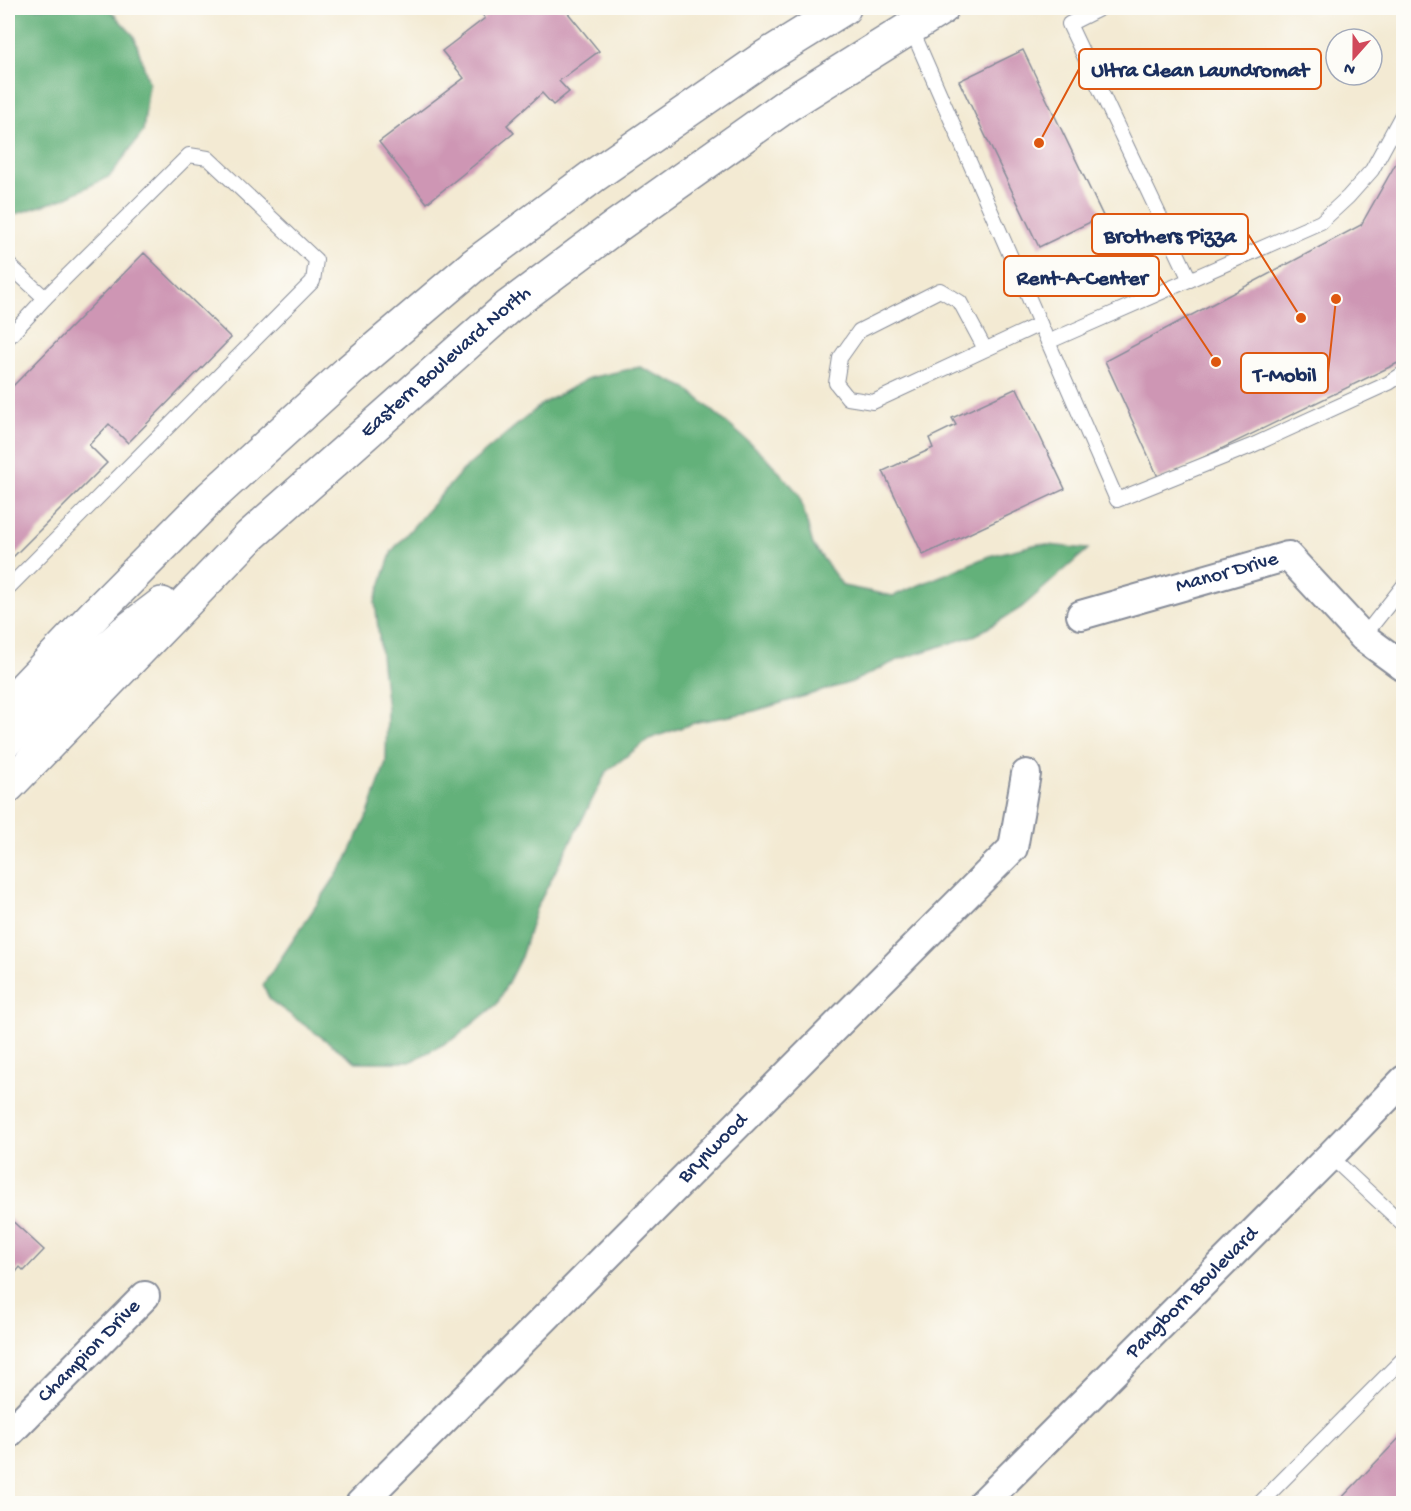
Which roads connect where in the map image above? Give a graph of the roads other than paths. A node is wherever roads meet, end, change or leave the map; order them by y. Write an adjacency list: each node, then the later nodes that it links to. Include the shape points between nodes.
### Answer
1 (844, 8): 20 (main road, via 611,163 474,265 348,372 210,498)
2 (942, 8): 4 (main road, Eastern Boulevard North)
3 (1101, 8): 7 (lane, via 1069,24)
4 (904, 17): 9 (lane); 14 (main road, Eastern Boulevard North, via 508,307)
5 (1404, 111): 7 (lane, via 1372,170 1321,222)
6 (8, 264): 8 (lane)
7 (1190, 280): 11 (lane)
8 (45, 298): 10 (lane); 16 (lane, via 189,155 208,158 316,261 313,281)
9 (1040, 324): 11 (lane); 12 (lane)
10 (8, 338)
11 (1048, 342): 13 (lane, via 1117,500 1251,447)
12 (985, 350): 12 (lane, via 873,402 848,398 836,383 840,357 859,331 940,290 960,302)
13 (1404, 373)
14 (250, 536): 21 (main road, via 125,633); 23 (main road, Eastern Boulevard North)
15 (1404, 585): 18 (lane)
16 (8, 588)
17 (1081, 615): 18 (street, Manor Drive, via 1288,556)
18 (1363, 637): 19 (street, Manor Drive)
19 (1404, 667)
20 (8, 705)
21 (8, 739)
22 (1026, 774): 30 (street, Brynwood, via 1013,848)
23 (8, 786)
24 (1404, 1080): 25 (street, Pangborn Boulevard)
25 (1330, 1156): 26 (lane); 31 (street, Pangborn Boulevard)
26 (1404, 1226)
27 (145, 1296): 29 (street, Champion Drive)
28 (1404, 1358): 32 (lane)
29 (8, 1434)
30 (360, 1503)
31 (982, 1503)
32 (1259, 1503)

